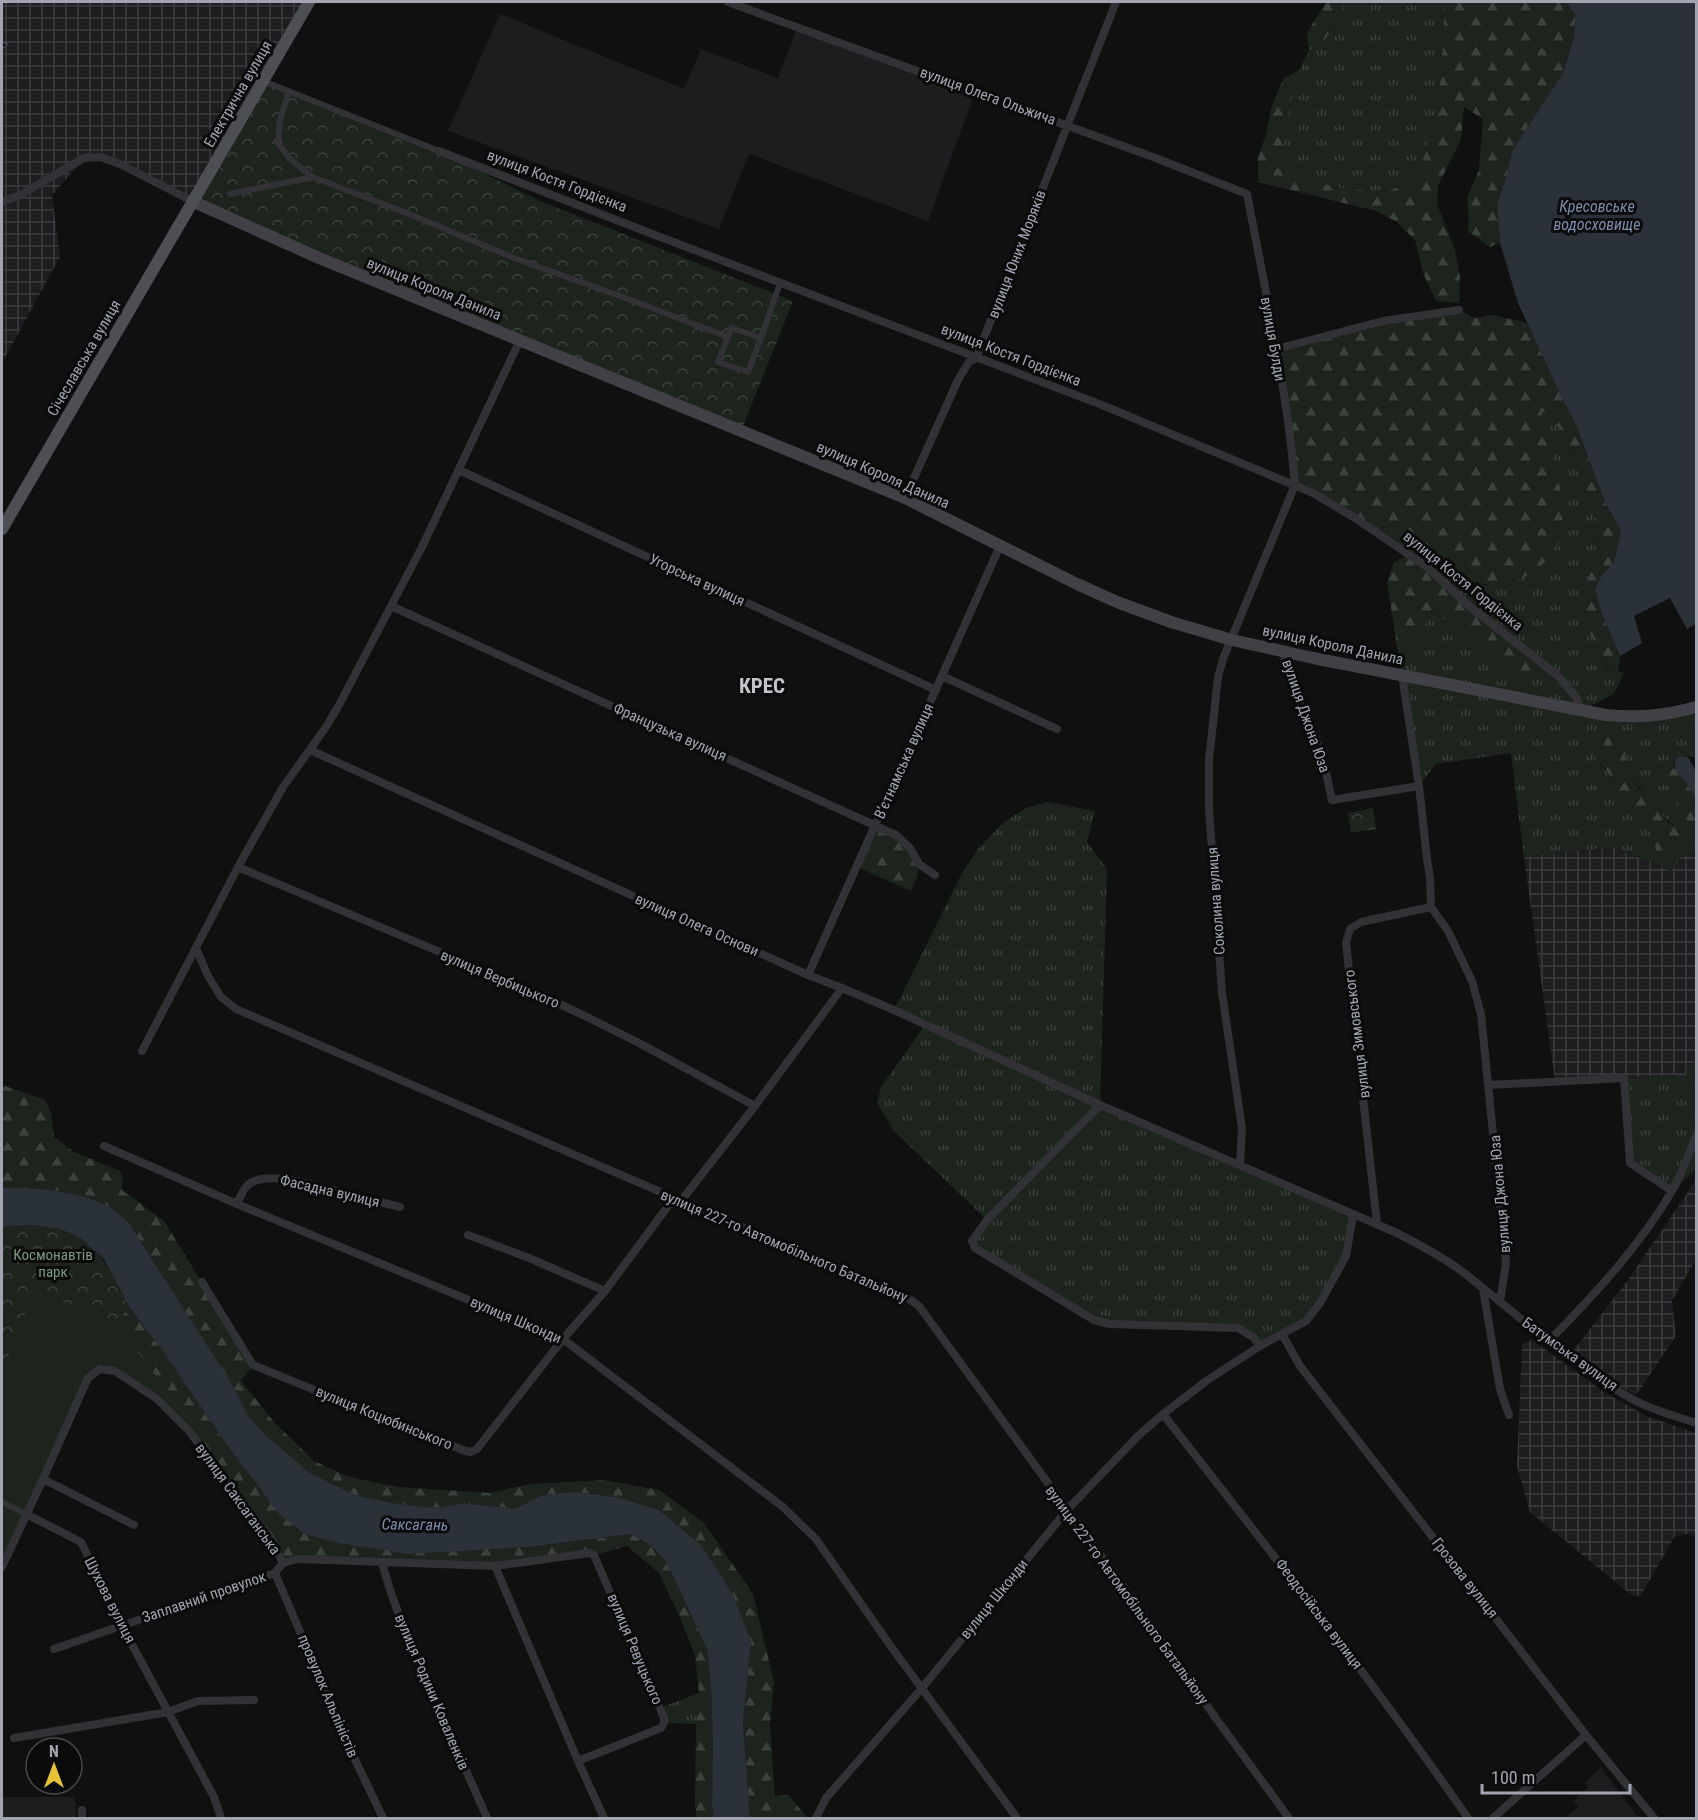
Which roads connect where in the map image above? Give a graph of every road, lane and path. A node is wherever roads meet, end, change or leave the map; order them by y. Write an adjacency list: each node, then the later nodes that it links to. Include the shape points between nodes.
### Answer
1 (309, 2): 4 (main road, Електрична вулиця)
2 (728, 2): 6 (street, вулиця Олега Ольжича)
3 (1116, 2): 6 (street, вулиця Юних Моряків)
4 (263, 81): 5 (street, вулиця Костя Гордієнка); 11 (main road, Електрична вулиця)
5 (289, 91): 7 (street, вулиця Костя Гордієнка); 8 (street, via 278,143)
6 (1067, 125): 10 (street, вулиця Олега Ольжича); 19 (street, вулиця Юних Моряків)
7 (439, 151): 13 (street, вулиця Костя Гордієнка)
8 (312, 177): 9 (street); 15 (street, via 514,258)
9 (230, 194)
10 (1247, 194): 18 (street, вулиця Булди)
11 (192, 201): 12 (street, via 122,165 95,157 84,158); 17 (main road, вулиця Короля Данила); 23 (main road, Січеславська вулиця)
12 (2, 202)
13 (780, 283): 16 (street); 19 (street, вулиця Костя Гордієнка)
14 (1459, 310): 18 (street, via 1383,321)
15 (728, 337): 16 (street, via 731,328); 16 (street, via 718,362 748,372)
16 (761, 338)
17 (520, 340): 20 (street); 22 (main road, вулиця Короля Данила)
18 (1276, 349): 21 (street, вулиця Булди)
19 (976, 358): 21 (street, вулиця Костя Гордієнка); 22 (street, вулиця Юних Моряків, via 958,380)
20 (459, 470): 25 (street); 30 (street, Угорська вулиця)
21 (1295, 485): 26 (street, Соколина вулиця); 32 (street, вулиця Костя Гордієнка, via 1356,518 1411,555 1557,675 1576,697)
22 (905, 498): 24 (main road, вулиця Короля Данила)
23 (2, 529)
24 (1000, 546): 26 (main road, вулиця Короля Данила, via 1117,602); 29 (street, Вʼєтнамська вулиця)
25 (392, 606): 34 (street, via 331,720); 36 (street, Французька вулиця)
26 (1232, 639): 27 (main road, вулиця Короля Данила); 49 (street, Соколина вулиця, via 1218,677 1209,799 1222,993 1242,1128)
27 (1283, 651): 28 (main road, вулиця Короля Данила); 35 (street, вулиця Джона Юза, via 1292,685 1316,738 1332,800)
28 (1402, 675): 32 (main road, вулиця Короля Данила); 35 (street)
29 (942, 676): 30 (street, Вʼєтнамська вулиця); 33 (street)
30 (936, 690): 36 (street, Вʼєтнамська вулиця)
31 (1696, 707): 32 (main road, via 1652,717)
32 (1581, 710)
33 (1057, 729)
34 (310, 750): 37 (street, via 283,787); 41 (street, вулиця Олега Основи)
35 (1419, 786): 39 (street)
36 (875, 826): 38 (street, Французька вулиця, via 896,835 919,864); 41 (street, Вʼєтнамська вулиця)
37 (238, 867): 40 (street); 46 (street, вулиця Вербицького, via 516,984 639,1043)
38 (935, 875)
39 (1431, 907): 44 (street, вулиця Джона Юза, via 1448,931 1472,981 1481,1014); 55 (street, вулиця Зимовського, via 1361,922 1350,929 1346,943)
40 (196, 948): 43 (street); 51 (street, вулиця 227-го Автомобільного Батальйону, via 220,997 236,1009)
41 (808, 975): 42 (street, вулиця Олега Основи)
42 (842, 988): 45 (street, вулиця Олега Основи); 46 (street)
43 (142, 1051)
44 (1489, 1085): 50 (street, via 1624,1078 1630,1163); 60 (street, вулиця Джона Юза, via 1506,1263)
45 (1100, 1105): 49 (street, Батумська вулиця); 64 (street, via 987,1220 972,1241 975,1248 1094,1320 1238,1328)
46 (755, 1106): 51 (street)
47 (1696, 1136): 50 (street)
48 (104, 1146): 52 (street, вулиця Шконди)
49 (1240, 1164): 54 (street, Батумська вулиця)
50 (1672, 1191): 63 (street, via 1622,1263)
51 (677, 1200): 59 (street); 70 (street, вулиця 227-го Автомобільного Батальйону, via 919,1306)
52 (237, 1204): 53 (street, Фасадна вулиця, via 252,1181 275,1178); 62 (street, вулиця Шконди)
53 (400, 1207)
54 (1353, 1215): 55 (street, Батумська вулиця); 61 (street, вулиця Шконди, via 1346,1256 1320,1304 1306,1321)
55 (1377, 1224): 58 (street, Батумська вулиця, via 1427,1249)
56 (468, 1234): 59 (street)
57 (202, 1282): 62 (street, вулиця Коцюбинського, via 253,1365 471,1452)
58 (1483, 1288): 60 (street, Батумська вулиця); 66 (street, via 1500,1389)
59 (605, 1292): 62 (street)
60 (1500, 1302): 63 (street, Батумська вулиця)
61 (1282, 1334): 64 (street, вулиця Шконди); 84 (street, Грозова вулиця, via 1300,1365)
62 (563, 1339): 81 (street, вулиця Шконди, via 799,1522 816,1539)
63 (1549, 1341): 67 (street, Батумська вулиця, via 1587,1371 1633,1399)
64 (1260, 1346): 65 (street, вулиця Шконди)
65 (1163, 1414): 70 (street, вулиця Шконди); 94 (street, Феодосійська вулиця, via 1408,1732)
66 (1509, 1415)
67 (1696, 1423)
68 (43, 1479): 71 (street, вулиця Саксаганська); 72 (street); 74 (street, вулиця Саксаганська, via 88,1378 100,1370 115,1371 157,1399 189,1431 270,1538)
69 (2, 1502): 71 (street)
70 (1066, 1510): 81 (street, вулиця Шконди); 93 (street, вулиця 227-го Автомобільного Батальйону)
71 (27, 1514): 77 (street, вулиця Саксаганська); 79 (street, Шухова вулиця, via 81,1542)
72 (134, 1526)
73 (594, 1555): 76 (street, вулиця Саксаганська); 86 (street, вулиця Ревуцького, via 664,1723 661,1728)
74 (283, 1563): 75 (street, вулиця Саксаганська, via 298,1559); 78 (street, Заплавний провулок)
75 (382, 1563): 76 (street, вулиця Саксаганська); 89 (street, вулиця Родини Коваленків, via 407,1636)
76 (495, 1566): 86 (street)
77 (2, 1567)
78 (275, 1573): 79 (street, Заплавний провулок); 88 (street, провулок Альпіністів)
79 (122, 1626): 80 (street, Заплавний провулок); 83 (street, Шухова вулиця)
80 (54, 1649)
81 (922, 1688): 91 (street, вулиця Шконди, via 826,1798); 92 (street, вулиця Шконди)
82 (254, 1700): 83 (street, via 198,1701)
83 (168, 1713): 85 (street); 87 (street, Шухова вулиця, via 214,1797)
84 (1586, 1735): 95 (street); 96 (street, Грозова вулиця)
85 (14, 1738)
86 (578, 1761): 90 (street)
87 (221, 1818)
88 (383, 1818)
89 (487, 1818)
90 (604, 1818)
91 (816, 1818)
92 (1017, 1818)
93 (1289, 1818)
94 (1468, 1818)
95 (1493, 1818)
96 (1654, 1818)

